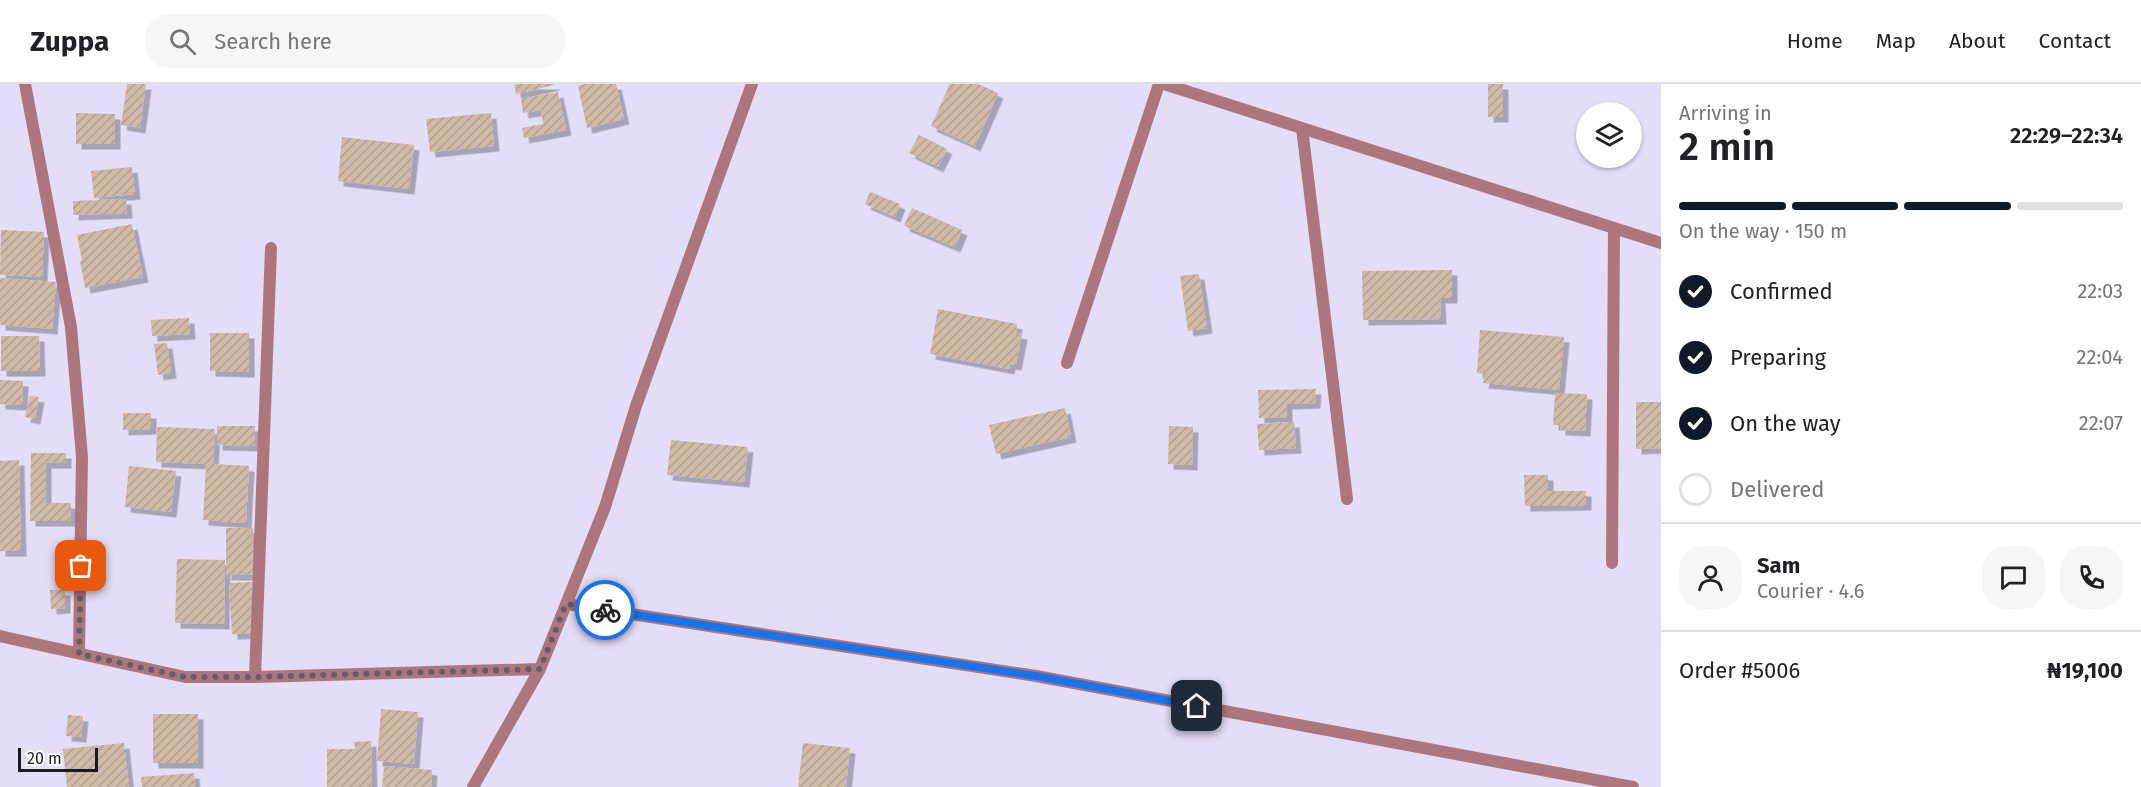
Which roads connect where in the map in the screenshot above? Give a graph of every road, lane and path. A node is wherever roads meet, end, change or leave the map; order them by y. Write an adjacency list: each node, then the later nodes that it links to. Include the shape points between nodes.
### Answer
1 (25, 84): 14 (street, via 71,327 82,457)
2 (752, 84): 12 (street, via 636,406 604,507)
3 (1159, 84): 9 (street)
4 (1164, 84): 5 (street)
5 (1302, 128): 6 (street); 10 (street)
6 (1614, 228): 7 (street); 11 (street)
7 (1661, 243)
8 (271, 248): 16 (street)
9 (1067, 363)
10 (1347, 499)
11 (1612, 563)
12 (566, 604): 15 (street); 18 (street, via 1036,676)
13 (0, 636): 14 (street)
14 (79, 654): 16 (street, via 185,677)
15 (540, 669): 16 (street); 17 (street)
16 (255, 677)
17 (473, 787)
18 (1633, 787)

